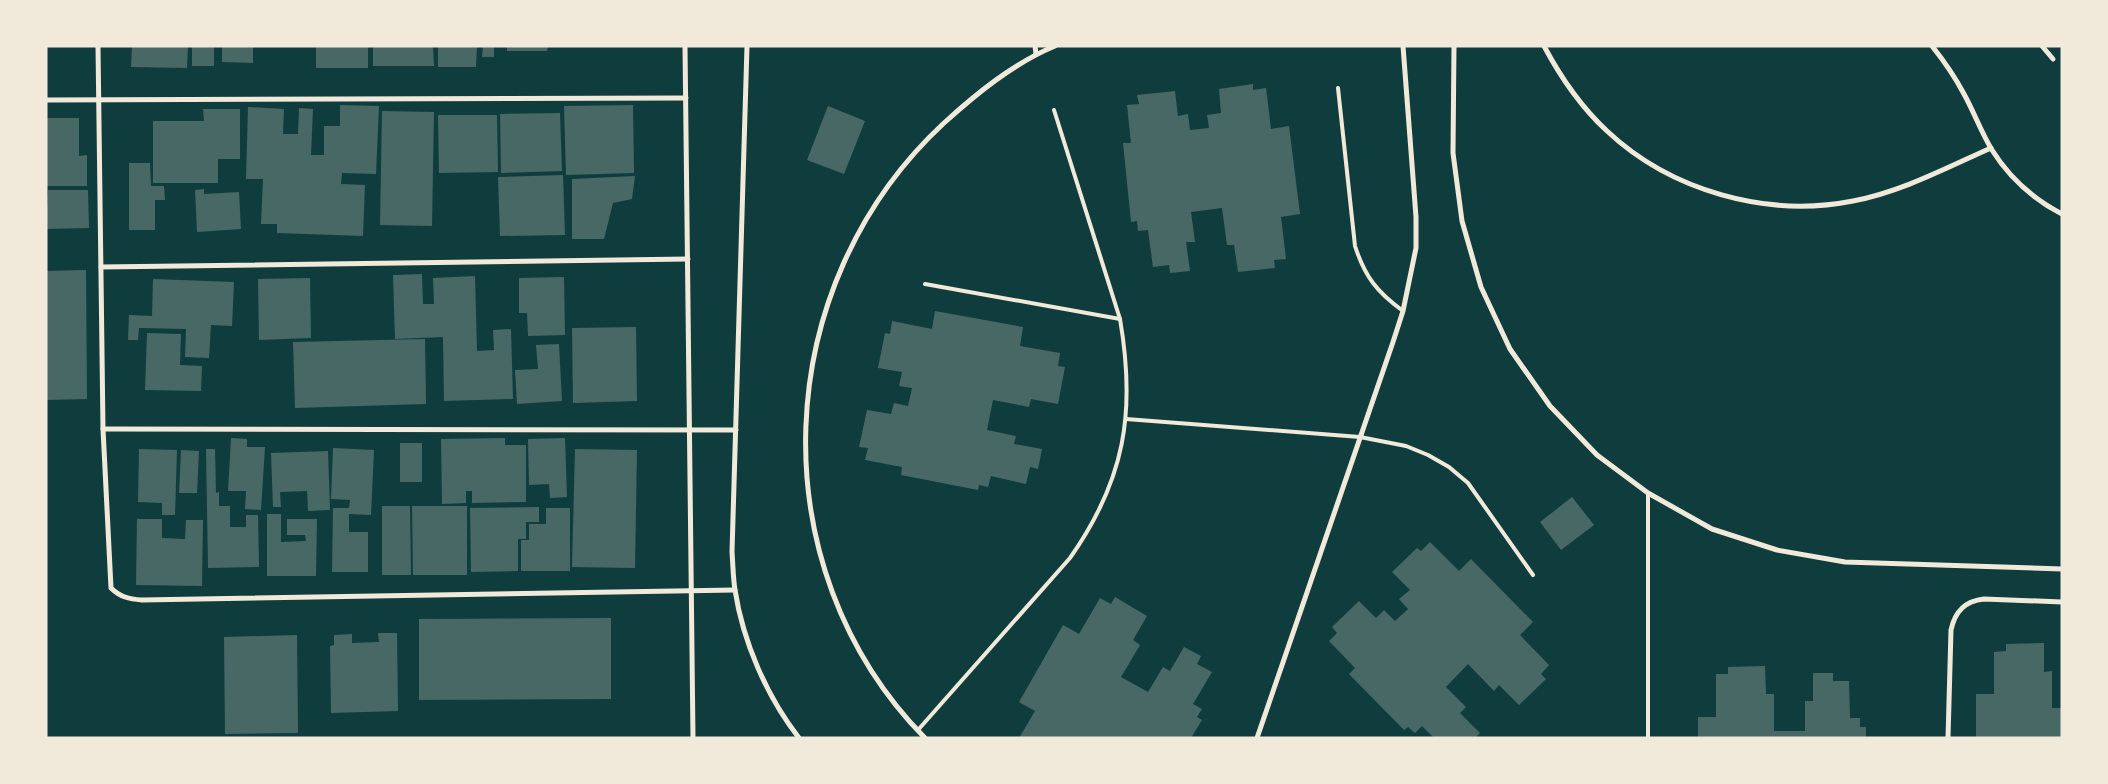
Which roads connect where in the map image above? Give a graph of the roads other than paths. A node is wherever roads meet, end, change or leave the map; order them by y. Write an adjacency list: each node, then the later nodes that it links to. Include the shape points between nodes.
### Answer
1 (98, 46): 16 (street)
2 (685, 46): 14 (street)
3 (747, 46): 28 (street)
4 (1035, 46): 11 (street)
5 (1056, 46): 11 (street)
6 (1404, 46): 23 (street, via 1416,248)
7 (1454, 46): 30 (street, via 1453,153 1462,221 1481,287 1510,349 1550,406 1597,455)
8 (1544, 46): 18 (street, via 1559,74 1582,104 1608,132 1637,155 1669,175 1704,190 1740,200 1815,206 1852,202 1889,192)
9 (1932, 46): 18 (street, via 1964,94)
10 (2042, 46): 12 (street)
11 (1036, 54): 36 (street, via 970,99 919,147 876,202 842,263 819,330 806,398 805,469 814,528 836,605 868,667)
12 (2053, 59)
13 (1338, 88): 23 (lane, via 1355,246 1361,266 1372,284)
14 (686, 98): 16 (street); 20 (street)
15 (46, 100): 16 (street)
16 (99, 100): 21 (street)
17 (1054, 110): 24 (lane)
18 (1991, 148): 19 (street, via 2031,195)
19 (2062, 214)
20 (688, 260): 21 (street); 27 (street)
21 (102, 267): 26 (street)
22 (925, 284): 24 (lane)
23 (1404, 311): 29 (street)
24 (1120, 319): 25 (lane, via 1126,352)
25 (1126, 419): 29 (lane); 36 (lane, via 1112,480 1087,534 1070,558)
26 (103, 429): 27 (street); 34 (street, via 111,588 125,598)
27 (689, 430): 28 (street); 34 (street)
28 (736, 430): 33 (street, via 732,552)
29 (1360, 437): 32 (lane, via 1406,446 1449,467 1468,483); 40 (street)
30 (1648, 493): 31 (street, via 1712,529 1777,550 1845,562); 41 (lane)
31 (2062, 570)
32 (1533, 575)
33 (735, 590): 34 (street); 38 (street, via 744,630 758,667)
34 (691, 592): 37 (street)
35 (2062, 602): 42 (street, via 1984,598 1960,609 1951,630)
36 (918, 730): 39 (street)
37 (693, 738)
38 (798, 738)
39 (926, 738)
40 (1257, 738)
41 (1648, 738)
42 (1948, 738)

